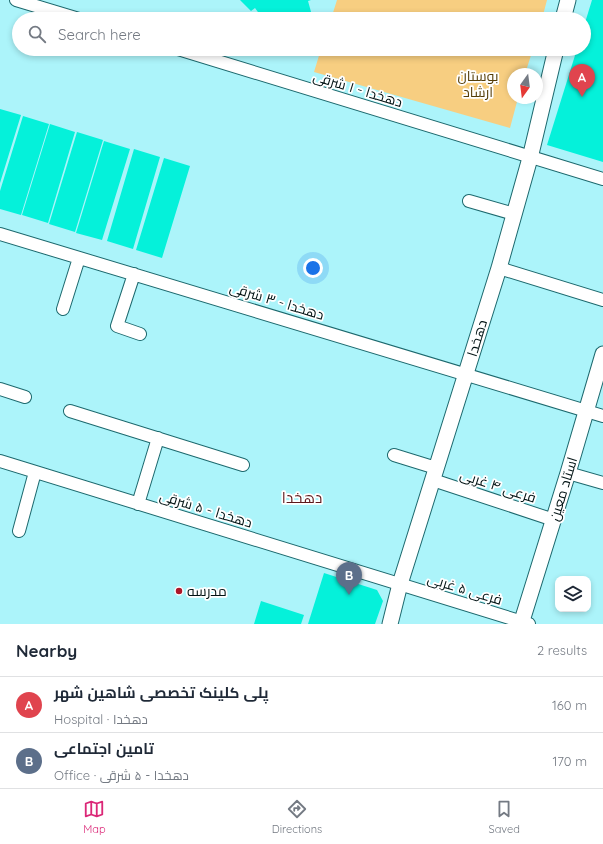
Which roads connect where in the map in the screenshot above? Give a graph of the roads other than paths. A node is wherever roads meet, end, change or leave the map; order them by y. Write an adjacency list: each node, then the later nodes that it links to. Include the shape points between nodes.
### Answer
1 (16, 0): 3 (street)
2 (568, 0): 4 (street)
3 (55, 12)
4 (565, 12)
5 (201, 56): 7 (street, دهخدا - ۱ شرقی)
6 (554, 56): 7 (street, دهخدا)
7 (530, 158): 8 (street, دهخدا - ۱ شرقی); 10 (street, دهخدا)
8 (603, 180)
9 (469, 201): 10 (street)
10 (514, 214): 13 (street, دهخدا)
11 (0, 234): 12 (street, دهخدا - ۳ شرقی)
12 (79, 258): 14 (street, دهخدا - ۳ شرقی); 16 (street)
13 (499, 268): 15 (street); 19 (street, دهخدا)
14 (134, 274): 17 (street, via 117,326); 19 (street, دهخدا - ۳ شرقی)
15 (603, 300)
16 (63, 309)
17 (140, 334)
18 (603, 354): 23 (street, استاد معین)
19 (466, 374): 23 (street, دهخدا - ۳ شرقی); 31 (street, دهخدا)
20 (0, 389): 21 (street)
21 (25, 396)
22 (70, 411): 25 (street)
23 (587, 411): 24 (street, دهخدا - ۳ شرقی); 30 (street, استاد معین)
24 (603, 416)
25 (158, 438): 28 (street); 33 (street)
26 (394, 455): 31 (street, فرعی ۴ غربی)
27 (2, 462): 29 (street, دهخدا - ۵ شرقی)
28 (243, 465)
29 (35, 472): 33 (street, دهخدا - ۵ شرقی); 35 (street)
30 (568, 473): 32 (street); 34 (street, استاد معین)
31 (434, 474): 34 (street, فرعی ۴ غربی); 36 (street, دهخدا)
32 (603, 483)
33 (138, 504): 36 (street, دهخدا - ۵ شرقی)
34 (554, 520): 37 (street, استاد معین)
35 (18, 531)
36 (400, 584): 37 (street, فرعی ۵ غربی); 38 (street, دهخدا)
37 (524, 623)
38 (390, 624)

